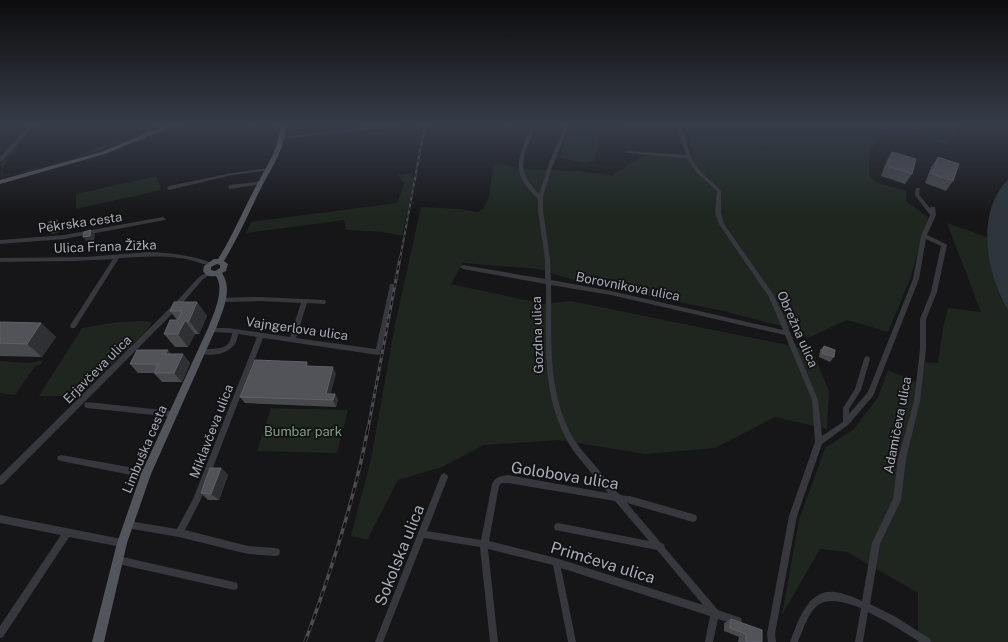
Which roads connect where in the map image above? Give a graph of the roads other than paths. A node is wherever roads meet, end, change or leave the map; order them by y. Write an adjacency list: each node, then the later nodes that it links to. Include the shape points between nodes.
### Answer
1 (96, 155): 8 (main road)
2 (276, 155): 7 (main road, Limbuška cesta)
3 (523, 155): 13 (street, via 519,166 522,176 529,188)
4 (556, 155): 13 (street, Gozdna ulica)
5 (664, 155): 6 (street)
6 (689, 157): 34 (street, Obrežna ulica, via 699,173 719,191 718,213 722,224 771,296)
7 (269, 169): 9 (main road, Limbuška cesta); 11 (street)
8 (0, 182)
9 (261, 183): 10 (street); 21 (main road, Limbuška cesta, via 239,231)
10 (230, 187)
11 (169, 188)
12 (918, 189): 15 (street, via 917,195)
13 (540, 198): 26 (street, Gozdna ulica)
14 (933, 208): 15 (street)
15 (933, 215): 17 (street)
16 (163, 219): 18 (street, Pekrska cesta, via 64,237)
17 (924, 236): 41 (street, via 916,278 871,394); 62 (street, Adamičeva ulica, via 944,245 943,253 934,292 923,319 923,349 917,401 902,459 896,500 876,543)
18 (0, 242)
19 (117, 257): 20 (street, Ulica Frana Žižka); 22 (street, Ulica Frana Žižka, via 174,254); 31 (street)
20 (0, 260)
21 (220, 261): 22 (main road); 25 (main road, Limbuška cesta, via 224,265)
22 (210, 264): 24 (main road, via 206,269)
23 (463, 267): 26 (street, Borovnikova ulica)
24 (209, 273): 25 (main road); 46 (street, Erjavčeva ulica, via 201,278)
25 (218, 273): 28 (main road, Limbuška cesta, via 223,282)
26 (548, 281): 34 (street, Borovnikova ulica, via 669,305); 47 (street, Gozdna ulica, via 549,368 562,423 576,449)
27 (392, 286): 36 (street, Vajngerlova ulica, via 378,352)
28 (221, 300): 29 (street); 32 (main road, Limbuška cesta)
29 (305, 301): 30 (street); 36 (street)
30 (323, 302)
31 (73, 326)
32 (212, 330): 33 (street, Vajngerlova ulica); 37 (main road, Limbuška cesta)
33 (235, 332): 35 (street, Vajngerlova ulica); 37 (street, via 236,338 230,347)
34 (787, 333): 42 (street, Obrežna ulica, via 815,400)
35 (261, 336): 36 (street, Vajngerlova ulica); 53 (street, Miklavčeva ulica, via 196,501)
36 (293, 339)
37 (203, 352): 40 (main road, Limbuška cesta)
38 (867, 359): 41 (street, via 858,390 846,408)
39 (87, 405): 40 (street)
40 (172, 414): 44 (main road, Limbuška cesta)
41 (846, 423): 42 (street)
42 (819, 442): 66 (street, Obrežna ulica, via 793,516)
43 (61, 458): 44 (street)
44 (146, 474): 50 (main road, Limbuška cesta)
45 (444, 477): 54 (street, Sokolska ulica)
46 (0, 481)
47 (616, 497): 48 (street, Golobova ulica); 56 (street, Golobova ulica, via 508,479 500,480 496,484); 57 (street, Gozdna ulica)
48 (693, 518)
49 (0, 519): 52 (street)
50 (129, 525): 53 (street); 55 (main road, Limbuška cesta)
51 (558, 527): 57 (street)
52 (67, 533): 55 (street); 65 (street)
53 (179, 533): 58 (street, via 248,550)
54 (423, 534): 56 (street, Primčeva ulica); 68 (street, Sokolska ulica)
55 (122, 543): 59 (main road, Limbuška cesta)
56 (484, 544): 60 (street, Primčeva ulica); 69 (street, Golobova ulica)
57 (661, 547): 63 (street, Gozdna ulica)
58 (276, 552)
59 (118, 560): 61 (street); 67 (main road, Limbuška cesta)
60 (556, 562): 63 (street, Primčeva ulica); 70 (street)
61 (234, 586)
62 (866, 606): 72 (street, via 838,596 816,601); 73 (street, Adamičeva ulica); 74 (street)
63 (715, 613): 64 (street, Primčeva ulica); 71 (street)
64 (743, 623)
65 (0, 634)
66 (769, 636)
67 (98, 642)
68 (379, 642)
69 (494, 642)
70 (572, 642)
71 (709, 642)
72 (794, 642)
73 (859, 642)
74 (927, 642)

